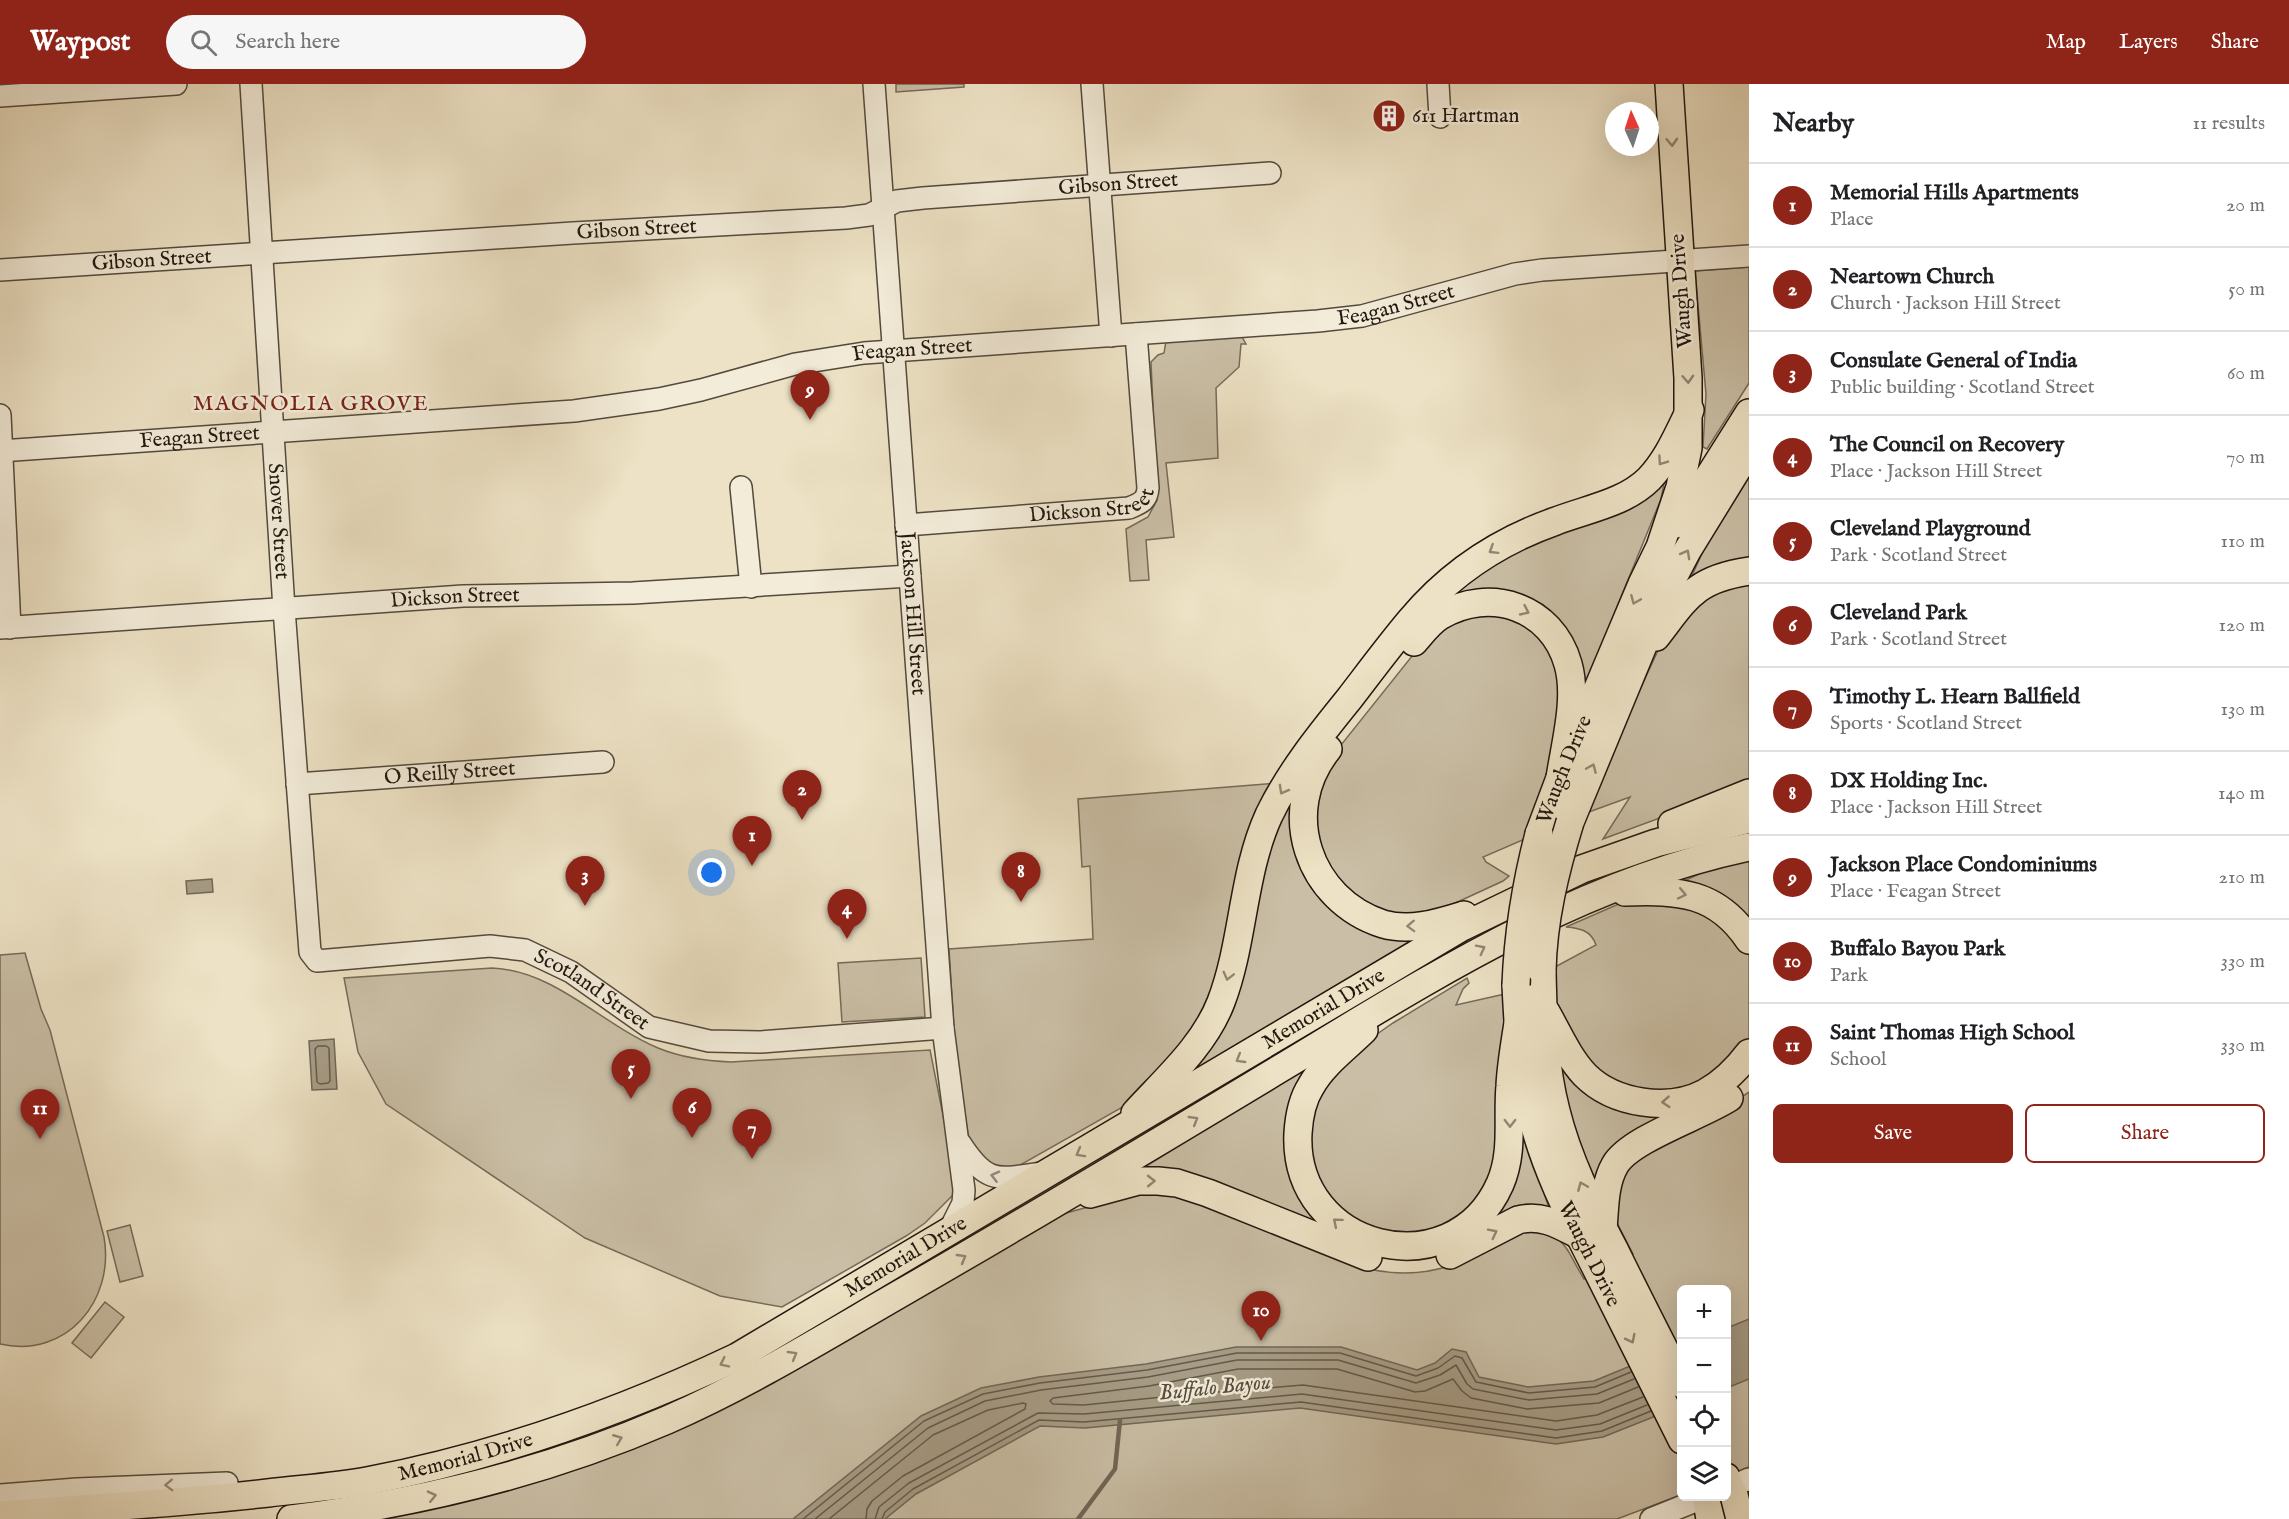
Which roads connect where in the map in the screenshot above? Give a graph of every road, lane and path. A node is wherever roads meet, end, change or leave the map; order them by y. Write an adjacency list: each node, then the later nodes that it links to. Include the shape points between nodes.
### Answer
1 (176, 84): 7 (street)
2 (251, 84): 12 (street, Snover Street)
3 (874, 84): 11 (street, Jackson Hill Street)
4 (1092, 84): 10 (street)
5 (1438, 84): 8 (street)
6 (1669, 84): 14 (main road, Waugh Drive, one-way to 14)
7 (0, 96)
8 (1440, 117)
9 (1269, 173): 10 (street, Gibson Street)
10 (1099, 185): 11 (street, Gibson Street, via 923,198 897,201); 17 (street)
11 (883, 208): 12 (street, Gibson Street, via 869,215 846,218); 18 (street, Jackson Hill Street)
12 (263, 254): 15 (street, Gibson Street); 22 (street, Snover Street)
13 (1749, 256): 14 (street, Feagan Street)
14 (1679, 261): 16 (street, Feagan Street, via 1515,274 1362,316); 19 (main road, Waugh Drive, one-way to 19)
15 (0, 270)
16 (1136, 334): 17 (street, Feagan Street); 26 (street, Dickson Street, via 1148,488 1148,497 1142,503 1129,508)
17 (1111, 336): 18 (street, Feagan Street)
18 (895, 350): 22 (street, Feagan Street, via 795,363 701,390 602,407); 26 (street, Jackson Hill Street)
19 (1690, 410): 27 (main road, Waugh Drive, via 1680,487); 51 (main road, one-way to 51, via 1665,458 1648,480 1631,493 1503,544 1456,575 1411,619 1308,750 1269,817 1253,863 1227,981 1211,1022 1184,1059)
20 (1749, 412): 27 (main road)
21 (0, 415): 24 (street)
22 (274, 431): 24 (street, Feagan Street); 31 (street, Snover Street)
23 (1749, 450): 33 (main road, Waugh Drive, one-way to 23, via 1687,551)
24 (1, 451): 32 (street)
25 (741, 487): 30 (street)
26 (906, 525): 29 (street, Jackson Hill Street)
27 (1660, 547): 35 (main road, Waugh Drive, one-way to 35)
28 (1749, 571): 33 (main road, via 1726,574 1704,584 1686,599)
29 (910, 576): 30 (street, Dickson Street); 48 (street, Jackson Hill Street)
30 (751, 587): 31 (street, Dickson Street, via 463,596)
31 (284, 609): 32 (street, Dickson Street); 36 (street, Snover Street)
32 (5, 628)
33 (1635, 664): 46 (main road, Waugh Drive, one-way to 33, bridge, via 1544,931 1570,822)
34 (603, 762): 36 (street, O Reilly Street)
35 (1560, 778): 42 (main road, one-way to 35, via 1408,928 1383,924 1354,912 1331,893 1314,867 1305,838 1302,813 1313,771 1438,617 1474,603 1494,602 1534,616 1553,631 1563,648 1572,692); 47 (main road, Waugh Drive, bridge, via 1539,834 1526,889 1516,985)
36 (297, 784): 44 (street, Snover Street)
37 (1749, 794): 40 (main road, via 1684,818)
38 (1749, 819): 40 (main road, Memorial Drive, via 1656,843)
39 (1749, 847): 41 (main road, Memorial Drive, via 1666,869)
40 (1582, 869): 42 (main road, Memorial Drive)
41 (1603, 892): 43 (main road, one-way to 43, via 1666,890 1690,895 1726,914); 45 (main road, Memorial Drive, one-way to 41, via 1476,952)
42 (1508, 903): 51 (main road, Memorial Drive, one-way to 51)
43 (1749, 940)
44 (312, 957): 48 (street, Scotland Street, via 317,961 490,946 525,950 571,972 649,1027 709,1041 760,1042)
45 (1394, 1000): 47 (main road, one-way to 45, via 1510,1086 1507,1166 1488,1204 1472,1222 1426,1245 1375,1243 1351,1234 1314,1197 1301,1169 1297,1145 1303,1102 1311,1085); 54 (main road, Memorial Drive, one-way to 45)
46 (1542, 1005): 49 (main road, one-way to 46, via 1737,1068 1705,1093 1664,1103 1642,1102 1621,1097 1586,1076); 56 (main road, Waugh Drive, one-way to 46, via 1582,1187 1556,1111)
47 (1518, 1023): 56 (main road, Waugh Drive, via 1532,1117 1560,1198)
48 (944, 1028): 52 (street, Jackson Hill Street)
49 (1749, 1053)
50 (1749, 1080): 56 (main road, via 1713,1108 1644,1141 1615,1164)
51 (1114, 1134): 53 (main road, Memorial Drive, one-way to 53)
52 (959, 1142): 53 (street, Jackson Hill Street, one-way to 52, via 1004,1179 989,1175 972,1162); 55 (street, Jackson Hill Street, via 963,1203)
53 (1046, 1172): 55 (main road, Memorial Drive)
54 (1054, 1205): 56 (main road, one-way to 56, via 1138,1181 1177,1183 1368,1257 1399,1263 1448,1256 1528,1217 1551,1221); 65 (main road, Memorial Drive, one-way to 54, via 405,1502 475,1486 548,1465 668,1420 746,1382)
55 (948, 1233): 59 (main road, Memorial Drive, one-way to 59, via 737,1357 668,1390 477,1456)
56 (1593, 1238): 57 (main road, Waugh Drive); 58 (main road, Waugh Drive, one-way to 58)
57 (1677, 1376)
58 (1677, 1429)
59 (367, 1480): 60 (main road); 63 (main road, Memorial Drive, via 225,1498)
60 (227, 1483): 61 (street, one-way to 61)
61 (0, 1495)
62 (1717, 1501): 64 (street)
63 (0, 1515)
64 (1660, 1518)
65 (291, 1519)

